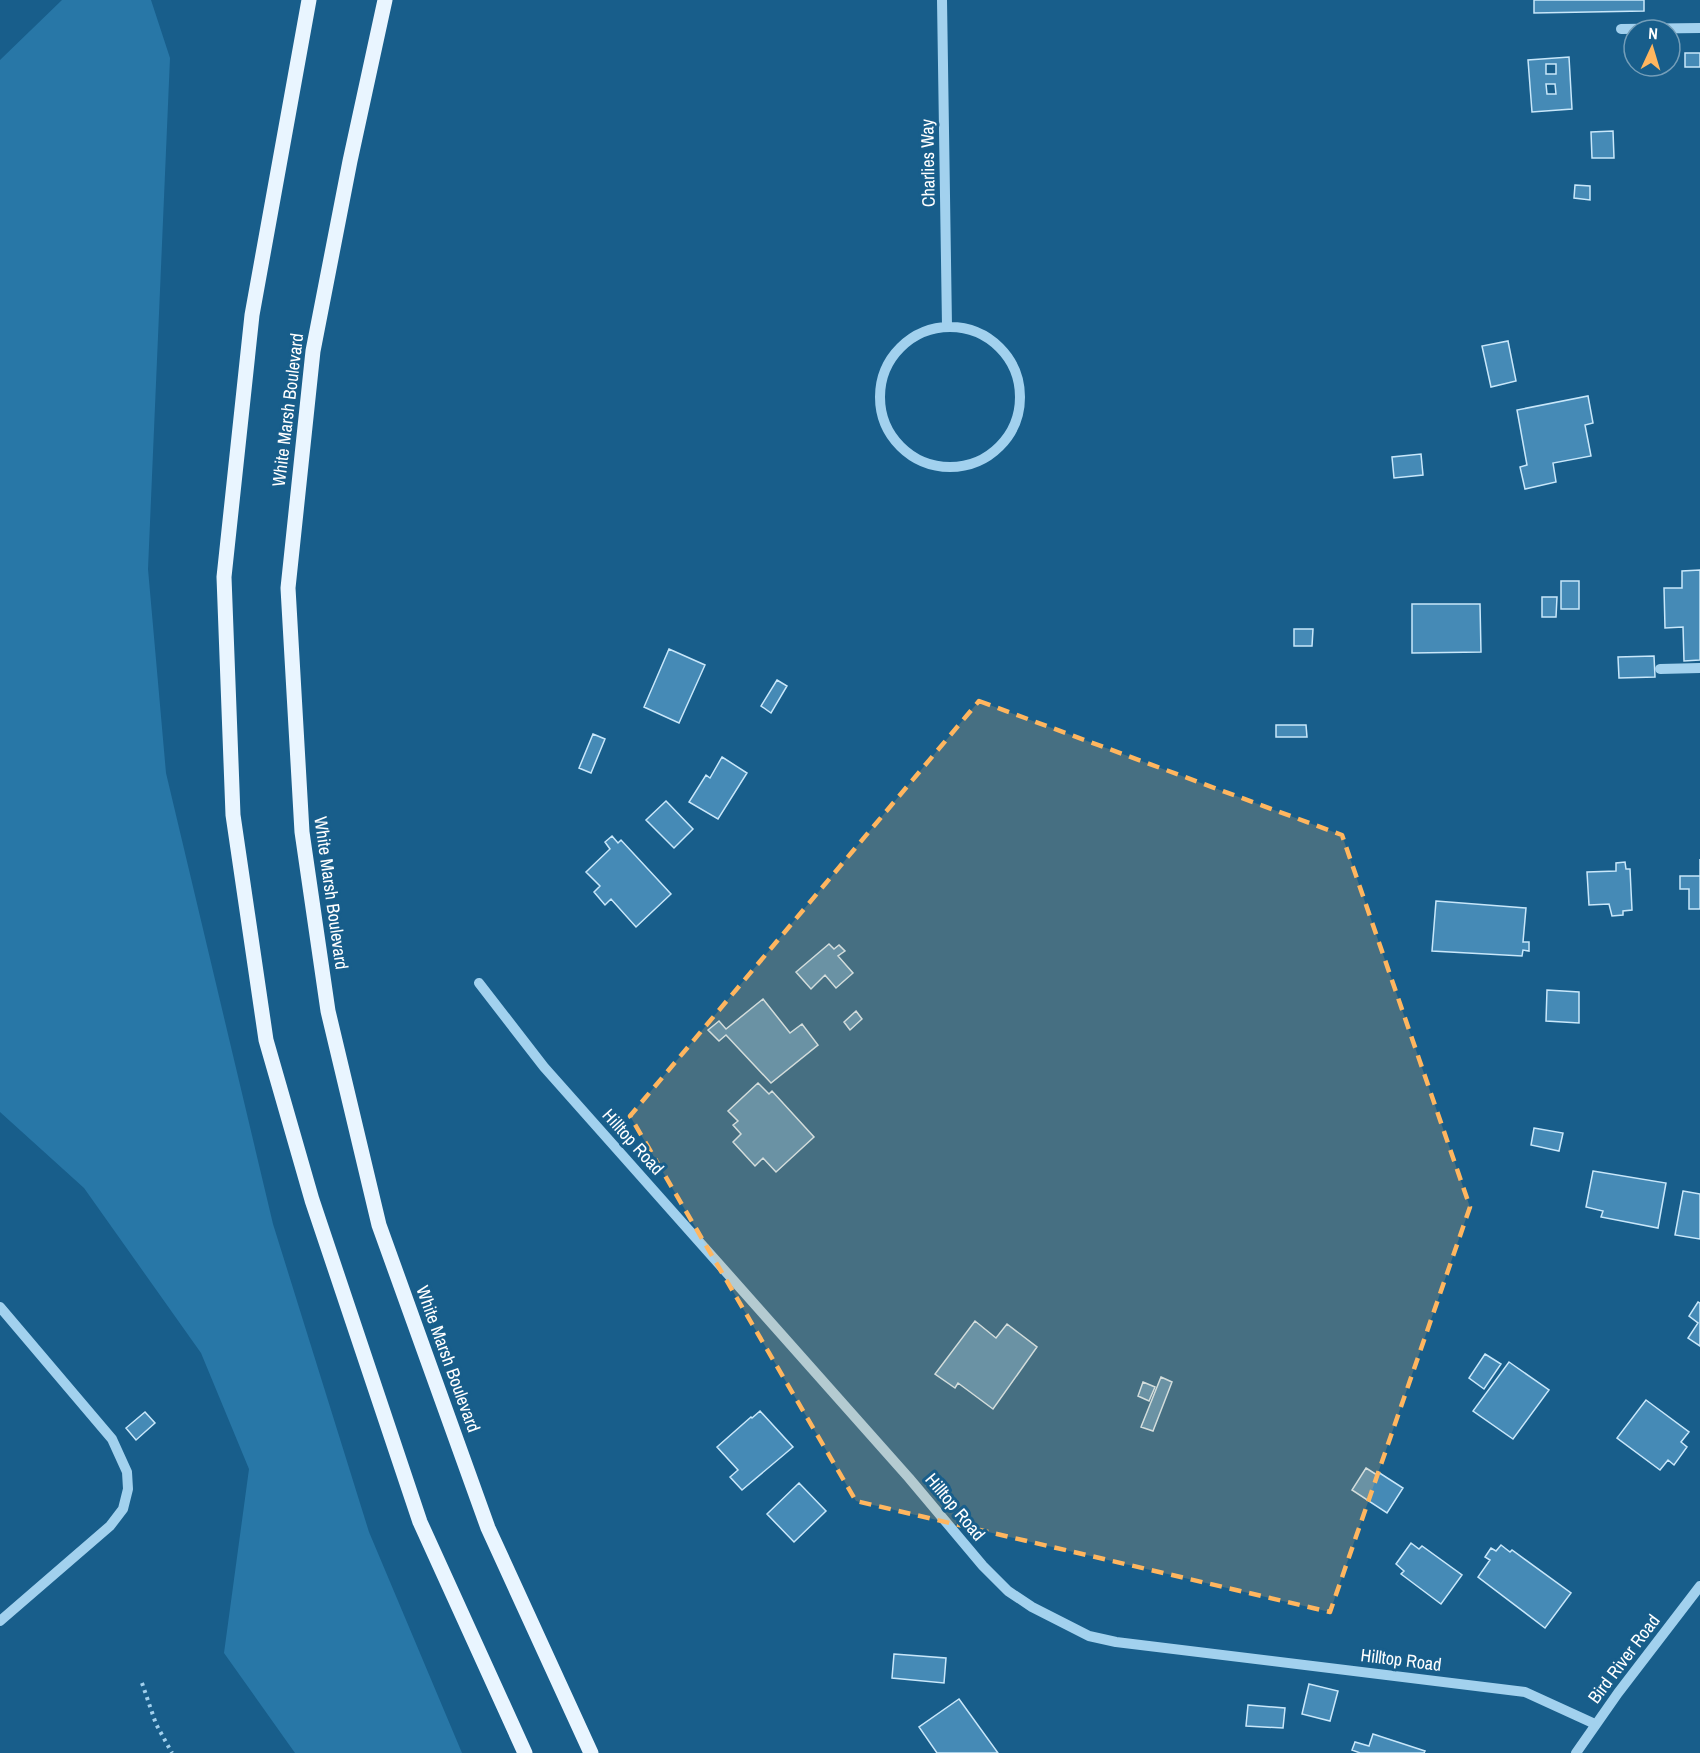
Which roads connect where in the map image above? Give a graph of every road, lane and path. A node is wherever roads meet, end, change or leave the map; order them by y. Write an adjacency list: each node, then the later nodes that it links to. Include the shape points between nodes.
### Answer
1 (309, 0): 16 (main road, via 252,315 224,577 233,815 266,1040 312,1200 420,1522)
2 (385, 0): 17 (main road, White Marsh Boulevard, via 313,351 288,588 302,832 328,1011 379,1225 488,1528)
3 (942, 0): 6 (street, Charlies Way)
4 (1700, 28): 5 (street)
5 (1621, 29)
6 (947, 326): 6 (street, via 970,329 990,339 1017,374 1021,397 1017,419 1007,439 991,455 971,465 947,468 923,463 903,451 887,432 880,409 880,385 888,363 903,344 924,331)
7 (1700, 668): 8 (street)
8 (1660, 669)
9 (479, 983): 14 (street, Hilltop Road, via 544,1067 983,1566 1008,1591 1032,1607 1089,1636 1116,1642 1525,1692)
10 (0, 1307): 12 (street, via 112,1439 127,1472 128,1489 123,1509 110,1526)
11 (1700, 1586): 14 (street, Bird River Road)
12 (0, 1621)
13 (142, 1683): 15 (path, via 156,1724)
14 (1595, 1724): 18 (street, Bird River Road)
15 (172, 1753)
16 (525, 1753)
17 (591, 1753)
18 (1576, 1753)

